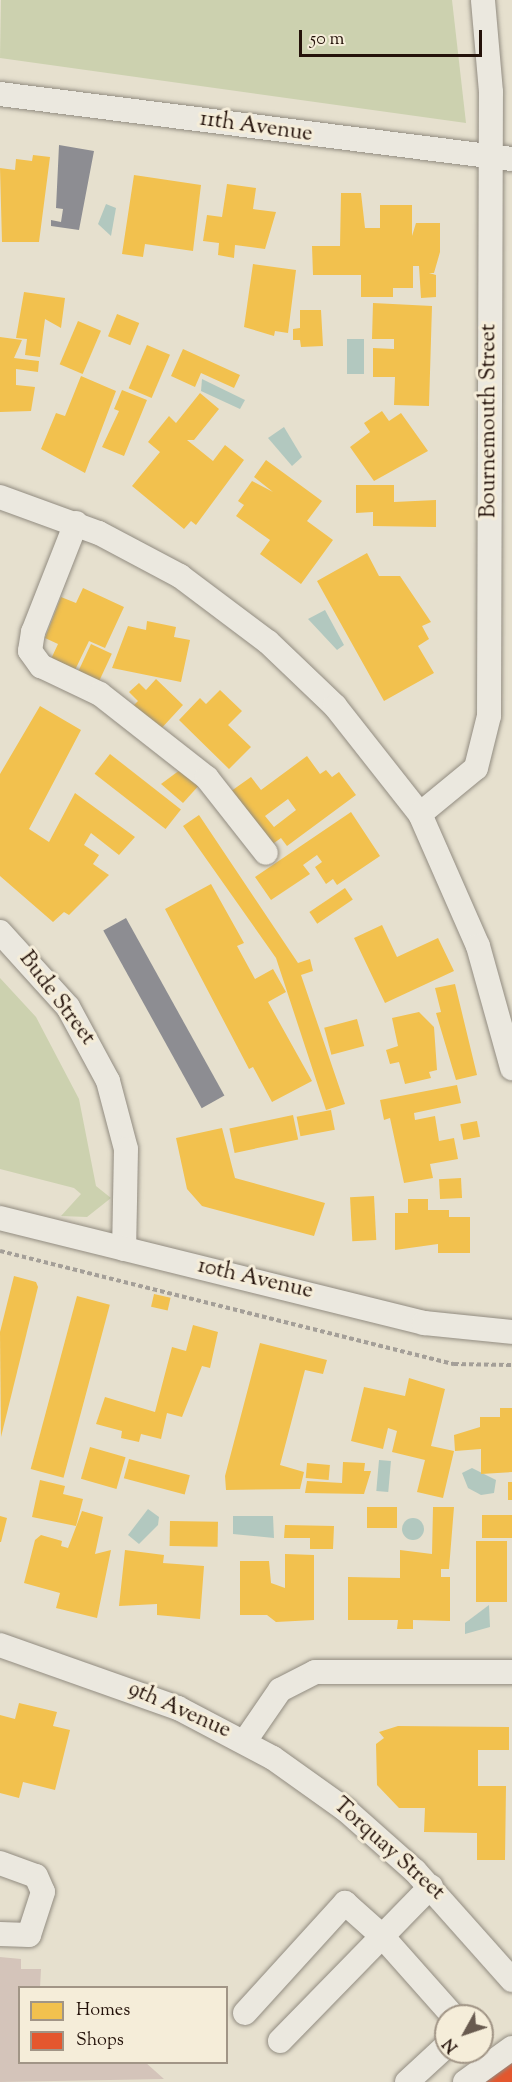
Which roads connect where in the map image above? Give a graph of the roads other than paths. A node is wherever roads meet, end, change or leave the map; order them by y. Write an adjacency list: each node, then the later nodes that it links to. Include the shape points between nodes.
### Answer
1 (483, 0): 3 (street, Bournemouth Street)
2 (0, 94): 3 (street, 11th Avenue)
3 (502, 158): 6 (street, Bournemouth Street, via 488,724 483,756 469,779)
4 (0, 497): 5 (street)
5 (76, 523): 6 (street, via 180,576 268,642 360,734); 7 (street, via 33,632 30,651 41,666 100,694 207,778)
6 (420, 814): 9 (street, via 478,946)
7 (266, 853)
8 (0, 932): 11 (street, Bude Street, via 92,1044 118,1111 128,1168)
9 (512, 1068)
10 (0, 1218): 11 (street, 10th Avenue)
11 (124, 1249): 12 (street, 10th Avenue, via 424,1323)
12 (512, 1332)
13 (0, 1645): 15 (street, 9th Avenue, via 96,1676)
14 (512, 1672): 15 (street, 9th Avenue, via 315,1672 279,1690)
15 (245, 1741): 17 (street, Torquay Street, via 346,1810)
16 (0, 1863): 18 (street, via 36,1876 43,1886 29,1935)
17 (431, 1886): 19 (street); 20 (street, Torquay Street)
18 (0, 1934)
19 (382, 1936): 21 (street); 22 (street, via 349,1905 340,1905); 23 (street)
20 (512, 1980)
21 (442, 2004)
22 (245, 2013)
23 (280, 2041)
24 (512, 2048): 27 (street)
25 (434, 2057): 26 (street)
26 (407, 2082)
27 (465, 2082)

